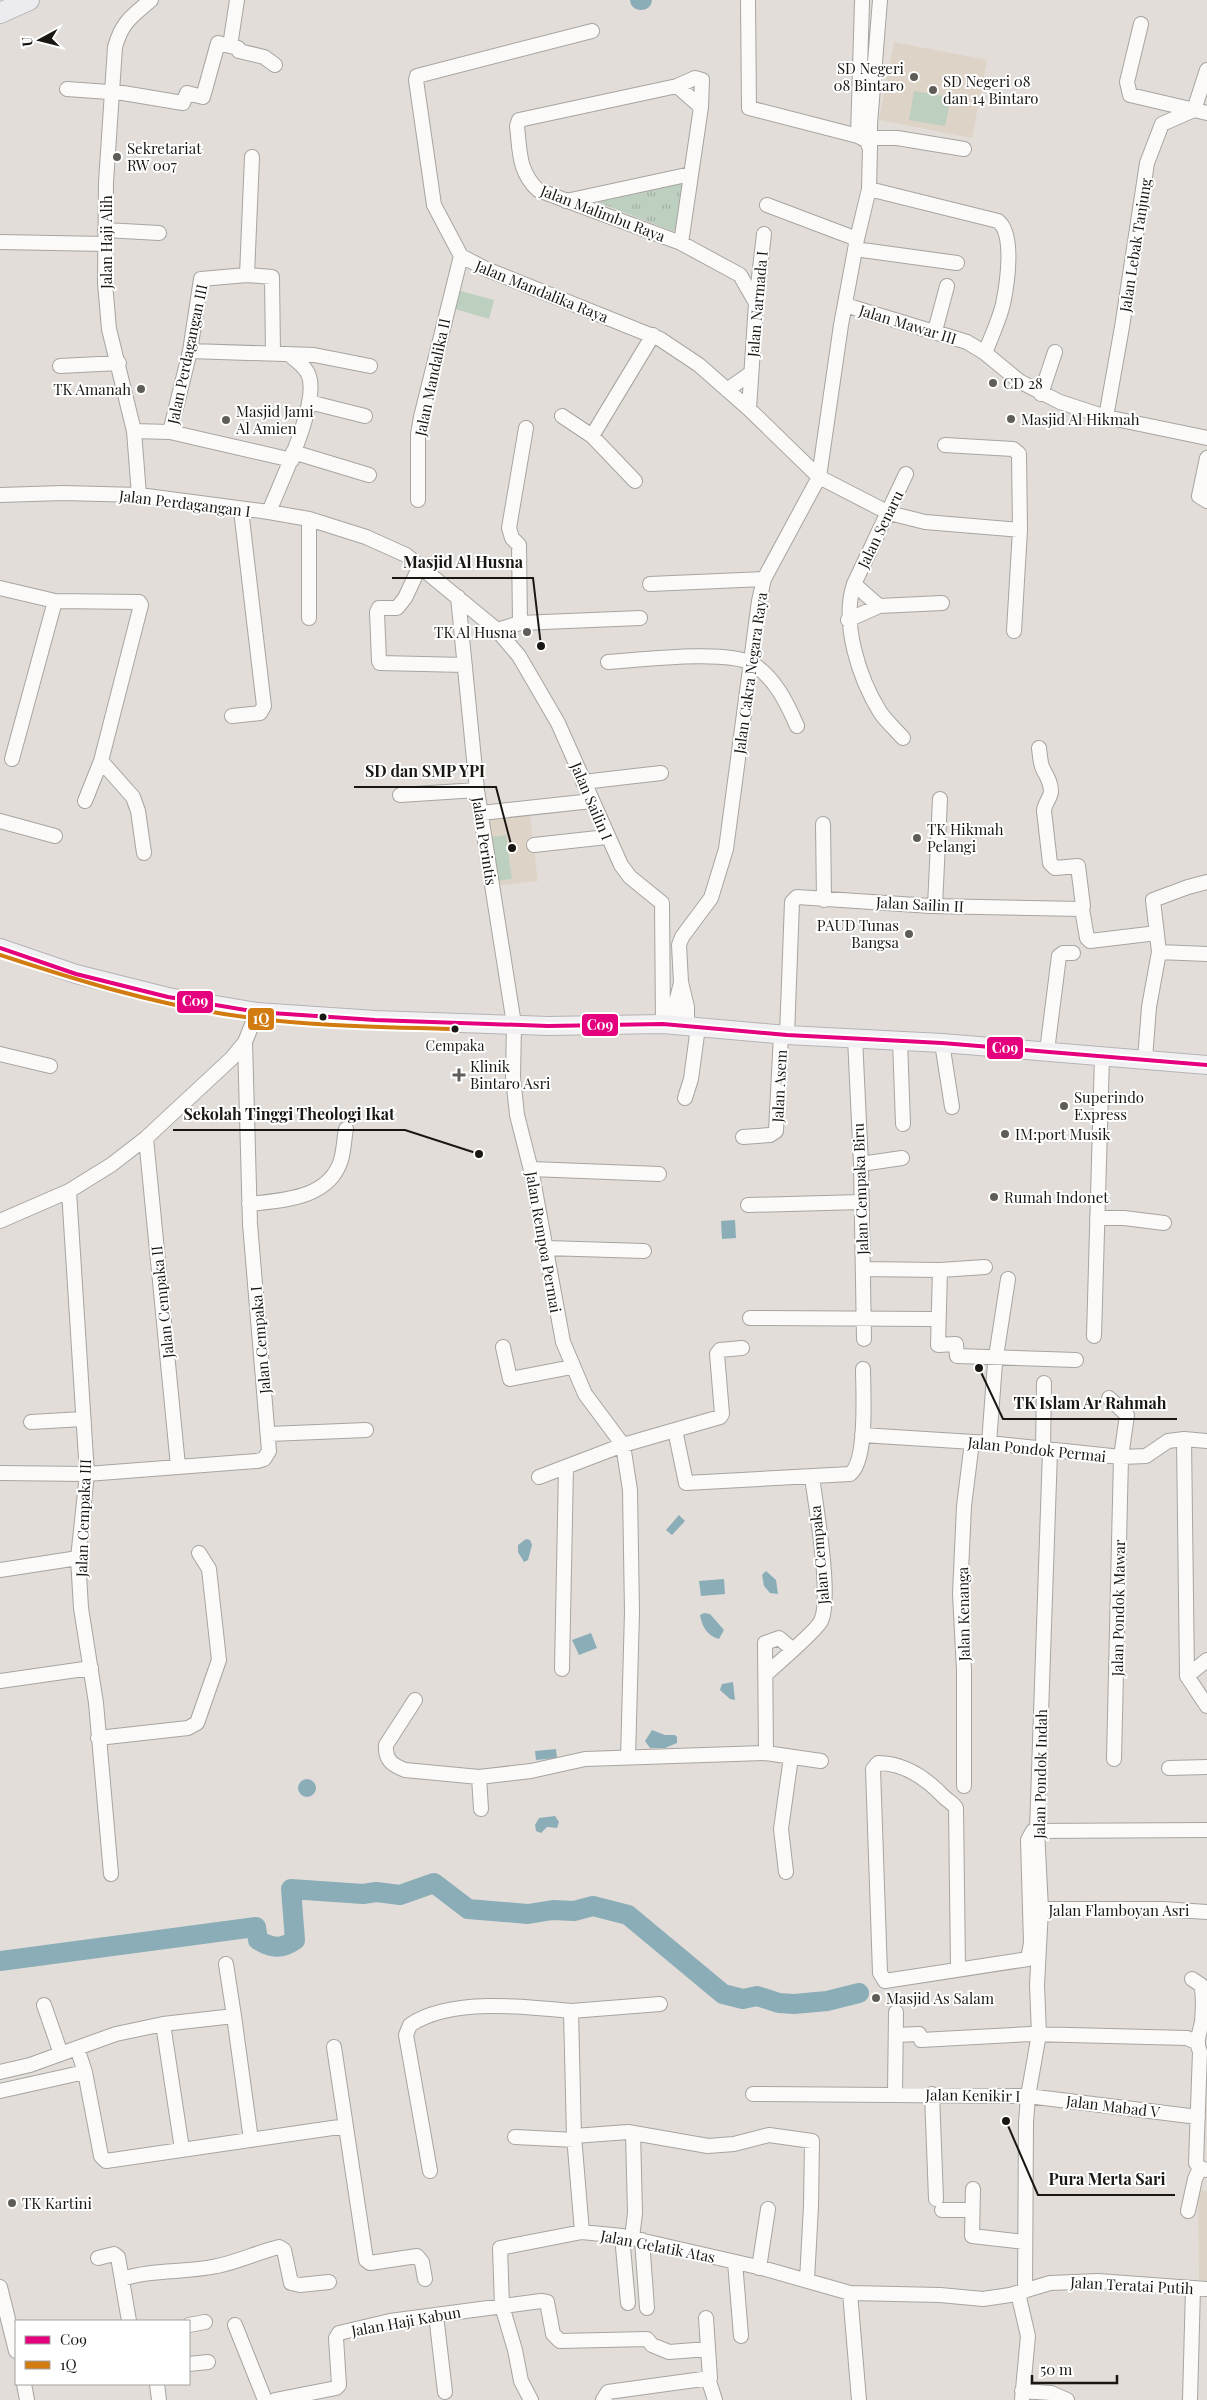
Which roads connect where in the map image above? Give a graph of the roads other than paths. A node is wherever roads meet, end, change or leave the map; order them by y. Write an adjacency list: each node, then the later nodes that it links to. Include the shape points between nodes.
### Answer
1 (30, 0): 7 (highway)
2 (151, 0): 15 (street, Jalan Haji Alih, via 126,21 119,33)
3 (237, 0): 10 (street)
4 (748, 0): 18 (street, via 749,108)
5 (880, 0): 18 (street)
6 (862, 2): 18 (street)
7 (0, 12)
8 (1141, 24): 17 (street, via 1127,82 1130,95)
9 (592, 31): 31 (street, Jalan Mandalika Raya, via 416,77 432,200)
10 (230, 46): 11 (street, via 238,48 239,52 264,57); 15 (street, via 218,43 203,97 186,93 183,103)
11 (276, 65)
12 (1207, 70): 17 (street)
13 (677, 86): 16 (street); 16 (street, Jalan Malimbu Raya, via 695,78 702,80); 23 (street, Jalan Malimbu Raya, via 519,120 517,126 525,175 538,190)
14 (67, 89): 15 (street)
15 (113, 92): 27 (street, Jalan Haji Alih)
16 (701, 108): 21 (street)
17 (1200, 111): 56 (street, Jalan Lebak Tanjung, via 1162,124 1150,156)
18 (866, 141): 19 (street, via 897,138); 22 (street, Jalan Mawar III)
19 (964, 149)
20 (252, 157): 34 (street)
21 (691, 174): 23 (street); 29 (street)
22 (869, 189): 30 (street, Jalan Mawar III); 44 (street, via 998,221 1002,225 1008,244 1004,297)
23 (566, 201): 29 (street, Jalan Malimbu Raya)
24 (767, 205): 30 (street)
25 (159, 233): 27 (street)
26 (764, 234): 33 (street, Jalan Narmada I)
27 (105, 237): 28 (street); 46 (street, Jalan Haji Alih, via 107,316)
28 (0, 242)
29 (681, 243): 35 (street, Jalan Malimbu Raya)
30 (856, 244): 32 (street); 38 (street, Jalan Mawar III)
31 (461, 256): 40 (street, Jalan Mandalika Raya, via 486,269); 71 (street, Jalan Mandalika II, via 418,434)
32 (957, 263)
33 (760, 269): 35 (street); 37 (street, Jalan Narmada I)
34 (247, 275): 41 (street, Jalan Perdagangan III, via 205,277 200,281); 43 (street, via 273,278)
35 (740, 275): 37 (street)
36 (947, 286): 39 (street)
37 (756, 303): 49 (street, Jalan Narmada I)
38 (845, 305): 39 (street, Jalan Mawar III); 67 (street, Jalan Cakra Negara Raya)
39 (935, 332): 44 (street, Jalan Mawar III, via 968,342)
40 (653, 335): 50 (street, Jalan Mandalika Raya, via 699,365); 60 (street)
41 (190, 351): 43 (street); 59 (street, Jalan Perdagangan III)
42 (1055, 352): 51 (street)
43 (272, 353): 45 (street)
44 (985, 353): 51 (street, Jalan Mawar III, via 1004,371)
45 (288, 354): 48 (street, via 318,355); 52 (street, via 309,375)
46 (118, 362): 47 (street); 58 (street, Jalan Haji Alih)
47 (60, 366)
48 (370, 366)
49 (751, 373): 50 (street, Jalan Narmada I); 53 (street, Jalan Narmada I)
50 (727, 390): 53 (street, Jalan Mandalika Raya)
51 (1041, 394): 56 (street, Jalan Mawar III)
52 (309, 402): 54 (street); 63 (street)
53 (749, 409): 67 (street, Jalan Mandalika Raya)
54 (365, 416)
55 (562, 416): 60 (street)
56 (1106, 417): 61 (street, Jalan Mawar III)
57 (526, 428): 90 (street, via 509,528 519,545)
58 (134, 430): 59 (street); 70 (street, Jalan Haji Alih)
59 (170, 432): 63 (street)
60 (592, 436): 68 (street)
61 (1207, 438)
62 (945, 445): 77 (street, via 1013,449 1019,453)
63 (292, 456): 66 (street); 74 (street)
64 (1207, 458): 72 (street, via 1199,496)
65 (906, 474): 75 (street, Jalan Senaru)
66 (369, 475)
67 (819, 477): 75 (street, Jalan Mandalika Raya); 79 (street, Jalan Cakra Negara Raya)
68 (635, 481)
69 (0, 495): 70 (street, Jalan Perdagangan I)
70 (139, 495): 73 (street, Jalan Perdagangan I)
71 (418, 500)
72 (1207, 501)
73 (241, 510): 74 (street, Jalan Perdagangan I); 96 (street, via 264,706 260,713)
74 (269, 512): 76 (street, Jalan Perdagangan I)
75 (889, 513): 77 (street, Jalan Mandalika Raya, via 925,522); 81 (street, Jalan Senaru)
76 (309, 519): 78 (street, Jalan Perdagangan I, via 366,537 406,555); 87 (street)
77 (1020, 530): 92 (street)
78 (420, 566): 83 (street, Jalan Perdagangan I); 95 (street, via 405,598 396,608 379,608 377,612 379,661)
79 (764, 579): 80 (street); 94 (street, Jalan Cakra Negara Raya)
80 (650, 584)
81 (854, 584): 86 (street, Jalan Senaru); 89 (street, Jalan Senaru)
82 (0, 588): 84 (street)
83 (458, 596): 91 (street, Jalan Sailin I); 95 (street, Jalan Perintis)
84 (55, 601): 100 (street); 101 (street, via 139,602 142,606)
85 (942, 603): 86 (street)
86 (879, 606): 89 (street)
87 (309, 618)
88 (640, 618): 90 (street)
89 (848, 620): 98 (street, Jalan Senaru, via 853,647 870,692 881,713)
90 (520, 623): 91 (street)
91 (497, 630): 103 (street, Jalan Sailin I, via 519,656 558,723)
92 (1014, 631)
93 (608, 662): 94 (street, via 713,657)
94 (752, 663): 97 (street, via 782,695); 127 (street, Jalan Cakra Negara Raya, via 726,848 711,898 680,942 687,1007)
95 (464, 665): 104 (street, Jalan Perintis)
96 (232, 716)
97 (797, 726)
98 (903, 738)
99 (1039, 748): 119 (street, via 1042,767 1050,785 1044,811 1050,863 1055,868 1078,866)
100 (12, 759)
101 (101, 761): 107 (street); 115 (street, via 133,797)
102 (661, 772): 103 (street)
103 (583, 782): 108 (street, Jalan Sailin I)
104 (477, 790): 105 (street); 109 (street, Jalan Perintis)
105 (400, 796)
106 (940, 800): 118 (street)
107 (85, 801)
108 (592, 801): 109 (street); 113 (street, Jalan Sailin I)
109 (480, 813): 126 (street, Jalan Perintis)
110 (0, 821): 112 (street)
111 (823, 824): 117 (street)
112 (55, 836)
113 (607, 837): 114 (street); 127 (street, Jalan Sailin I, via 630,877 662,903)
114 (534, 845)
115 (144, 853)
116 (1207, 882): 120 (street, via 1154,899)
117 (824, 900): 118 (street, Jalan Sailin II); 128 (street, Jalan Sailin II, via 797,897 792,901)
118 (935, 906): 119 (street, Jalan Sailin II)
119 (1082, 909): 120 (street, via 1090,941)
120 (1158, 933): 122 (street)
121 (0, 948): 125 (main road, via 76,974 168,997)
122 (1160, 952): 124 (street); 136 (street, via 1149,1007)
123 (1073, 953): 133 (street, via 1059,956)
124 (1207, 954)
125 (257, 1012): 126 (main road); 131 (street)
126 (514, 1024): 127 (main road); 147 (street, Jalan Rempoa Permai, via 513,1078 517,1115)
127 (681, 1025): 128 (main road); 139 (street, via 691,1079)
128 (784, 1035): 129 (main road); 143 (street, Jalan Asem, via 776,1131 770,1135)
129 (855, 1038): 130 (main road); 146 (street, Jalan Cempaka Biru)
130 (900, 1041): 132 (main road); 141 (street)
131 (245, 1042): 144 (street); 151 (street, Jalan Cempaka I)
132 (942, 1043): 133 (main road); 140 (street)
133 (1046, 1051): 135 (main road)
134 (0, 1054): 138 (street)
135 (1102, 1056): 136 (main road); 153 (street)
136 (1145, 1059): 137 (main road)
137 (1207, 1065)
138 (50, 1066)
139 (685, 1098)
140 (952, 1107)
141 (903, 1124)
142 (346, 1129): 151 (street, via 340,1163 333,1176 321,1187 300,1197)
143 (742, 1137)
144 (146, 1138): 149 (street); 188 (street, Jalan Cempaka II)
145 (902, 1158): 146 (street)
146 (861, 1164): 150 (street, Jalan Cempaka Biru)
147 (531, 1169): 148 (street); 156 (street, Jalan Rempoa Permai)
148 (659, 1174)
149 (70, 1191): 154 (street); 175 (street, Jalan Cempaka III)
150 (861, 1202): 152 (street); 159 (street, Jalan Cempaka Biru)
151 (249, 1204): 179 (street, Jalan Cempaka I, via 259,1348)
152 (748, 1205)
153 (1097, 1218): 155 (street); 165 (street)
154 (0, 1221)
155 (1164, 1223)
156 (546, 1248): 157 (street); 171 (street, Jalan Rempoa Permai, via 563,1342)
157 (644, 1251)
158 (985, 1267): 160 (street)
159 (863, 1269): 160 (street); 163 (street, Jalan Cempaka Biru)
160 (940, 1270): 169 (street, via 938,1345 956,1344 957,1356)
161 (1008, 1279): 169 (street)
162 (750, 1318): 163 (street)
163 (864, 1318): 164 (street); 166 (street, Jalan Cempaka Biru)
164 (930, 1319)
165 (1094, 1336)
166 (864, 1339)
167 (503, 1347): 171 (street, via 510,1379)
168 (742, 1348): 178 (street, via 720,1350 717,1354 721,1416)
169 (996, 1356): 170 (street); 184 (street)
170 (1076, 1360)
171 (572, 1367): 185 (street, Jalan Rempoa Permai, via 584,1394)
172 (863, 1369): 180 (street)
173 (1044, 1383): 186 (street, Jalan Pondok Indah)
174 (1109, 1398): 187 (street, Jalan Pondok Mawar, via 1127,1415)
175 (83, 1419): 176 (street); 191 (street, Jalan Cempaka III)
176 (31, 1422)
177 (366, 1430): 179 (street)
178 (675, 1430): 185 (street); 193 (street, via 686,1483)
179 (269, 1434): 188 (street, Jalan Cempaka I, via 269,1451 264,1459)
180 (862, 1435): 183 (street, Jalan Pondok Permai); 193 (street, via 856,1466 851,1472)
181 (1184, 1439): 182 (street, Jalan Pondok Permai); 187 (street, Jalan Pondok Permai, via 1165,1442 1146,1456); 202 (street)
182 (1207, 1441)
183 (972, 1442): 184 (street, Jalan Pondok Permai); 215 (street, Jalan Kenanga, via 964,1506 960,1594)
184 (989, 1443): 186 (street, Jalan Pondok Permai)
185 (623, 1445): 189 (street); 208 (street, via 630,1490 632,1612)
186 (1046, 1450): 187 (street, Jalan Pondok Permai); 217 (street, Jalan Pondok Indah)
187 (1121, 1457): 210 (street, Jalan Pondok Mawar)
188 (178, 1466): 191 (street, Jalan Cempaka I)
189 (566, 1468): 192 (street); 200 (street)
190 (0, 1474): 191 (street, Jalan Cempaka I)
191 (87, 1474): 195 (street, Jalan Cempaka III)
192 (539, 1477)
193 (812, 1477): 197 (street, Jalan Cempaka, via 825,1606 820,1624)
194 (199, 1553): 206 (street, via 209,1569 219,1660 197,1723 188,1728)
195 (78, 1558): 196 (street); 199 (street, Jalan Cempaka III, via 81,1608)
196 (0, 1570)
197 (792, 1649): 201 (street, Jalan Cempaka); 201 (street, via 778,1638 765,1643)
198 (1207, 1660): 202 (street)
199 (91, 1668): 203 (street); 206 (street, Jalan Cempaka III)
200 (562, 1669)
201 (766, 1674): 207 (street)
202 (1188, 1676): 205 (street)
203 (0, 1681)
204 (416, 1700): 214 (street, via 386,1745 388,1760 405,1770)
205 (1207, 1706)
206 (98, 1738): 220 (street, Jalan Cempaka III)
207 (766, 1753): 208 (street); 209 (street)
208 (628, 1756): 214 (street, via 585,1759 531,1771)
209 (791, 1757): 211 (street); 219 (street, via 781,1829)
210 (1114, 1759)
211 (821, 1762)
212 (1207, 1767): 213 (street)
213 (1169, 1768)
214 (479, 1777): 216 (street)
215 (964, 1786)
216 (481, 1809)
217 (1037, 1830): 218 (street); 221 (street, via 1028,1840)
218 (1207, 1830)
219 (786, 1872)
220 (111, 1874)
221 (1035, 1909): 222 (street, Jalan Flamboyan Asri); 224 (street, via 1029,1958); 232 (street)
222 (1207, 1912)
223 (226, 1964): 230 (street)
224 (954, 1969): 224 (street, via 886,1981 881,1978 874,1767 879,1763 904,1768 928,1781 945,1798)
225 (1192, 1980): 234 (street, via 1201,1985 1203,1992 1202,2022)
226 (660, 2004): 228 (street)
227 (44, 2005): 237 (street)
228 (571, 2011): 249 (street); 253 (street, via 478,2007 440,2012 410,2025 406,2035)
229 (896, 2012): 233 (street)
230 (234, 2016): 231 (street); 250 (street)
231 (163, 2024): 236 (street, via 116,2034); 251 (street)
232 (1039, 2034): 233 (street, via 922,2040 919,2034); 234 (street, via 1187,2038); 244 (street)
233 (896, 2035): 243 (street)
234 (1196, 2042): 245 (street, via 1200,2052)
235 (334, 2047): 246 (street)
236 (77, 2048): 237 (street); 239 (street)
237 (61, 2054): 238 (street)
238 (0, 2072)
239 (85, 2072): 240 (street); 251 (street, via 103,2160)
240 (0, 2091)
241 (753, 2094): 243 (street, Jalan Kenikir I)
242 (932, 2094): 243 (street, Jalan Kenikir I); 244 (street, Jalan Kenikir I); 256 (street, via 939,2205)
243 (895, 2095)
244 (1028, 2096): 245 (street, Jalan Mabad V); 260 (street, Jalan Kenikir I)
245 (1198, 2117): 252 (street, via 1196,2162)
246 (346, 2126): 250 (street); 265 (street, via 366,2260 370,2263 417,2256 422,2262)
247 (633, 2133): 249 (street); 259 (street, via 635,2213); 266 (street, via 708,2146 734,2144 769,2134 812,2141)
248 (515, 2137): 249 (street)
249 (575, 2138): 258 (street)
250 (251, 2140): 251 (street)
251 (182, 2148)
252 (1204, 2169): 257 (street, via 1195,2179)
253 (430, 2171)
254 (973, 2189): 256 (street)
255 (768, 2209): 263 (street)
256 (972, 2210): 260 (street, via 972,2236)
257 (1188, 2211)
258 (582, 2232): 259 (street, Jalan Gelatik Atas); 273 (street, Jalan Gelatik Atas, via 501,2246)
259 (632, 2238): 262 (street, Jalan Gelatik Atas); 272 (street); 274 (street)
260 (1025, 2242): 270 (street, Jalan Kenikir I)
261 (98, 2258): 264 (street, via 117,2255)
262 (735, 2262): 263 (street, Jalan Gelatik Atas); 282 (street)
263 (758, 2268): 266 (street, Jalan Gelatik Atas)
264 (122, 2279): 267 (street, via 218,2266 280,2247 284,2250 291,2283); 278 (street)
265 (425, 2279)
266 (806, 2280): 271 (street, Jalan Gelatik Atas)
267 (328, 2282)
268 (0, 2287): 275 (street)
269 (1200, 2289): 270 (street, Jalan Teratai Putih, via 1098,2282 1050,2283); 301 (street)
270 (1022, 2292): 271 (street, Jalan Teratai Putih, via 983,2299); 291 (street, Jalan Kenikir I, via 1028,2336)
271 (850, 2294): 299 (street)
272 (628, 2303)
273 (502, 2306): 276 (street, Jalan Haji Kabun); 284 (street, Jalan Haji Kabun, via 545,2301 553,2334 564,2342 647,2339 668,2352); 296 (street, Jalan Gelatik Atas, via 521,2381)
274 (647, 2308)
275 (4, 2315): 283 (street)
276 (436, 2315): 290 (street); 295 (street, Jalan Haji Kabun, via 339,2333 336,2338 336,2388)
277 (706, 2318): 284 (street)
278 (129, 2320)
279 (205, 2322): 280 (street)
280 (190, 2325)
281 (235, 2325): 294 (street)
282 (742, 2336)
283 (15, 2348)
284 (708, 2349): 287 (street)
285 (208, 2362): 286 (street)
286 (190, 2364)
287 (708, 2378): 297 (street, via 608,2392); 298 (street)
288 (24, 2385): 292 (street)
289 (157, 2385): 293 (street)
290 (446, 2392)
291 (1022, 2396): 300 (street, via 1051,2393)
292 (27, 2400)
293 (158, 2400)
294 (265, 2400)
295 (275, 2400)
296 (531, 2400)
297 (603, 2400)
298 (715, 2400)
299 (858, 2400)
300 (1068, 2400)
301 (1190, 2400)

